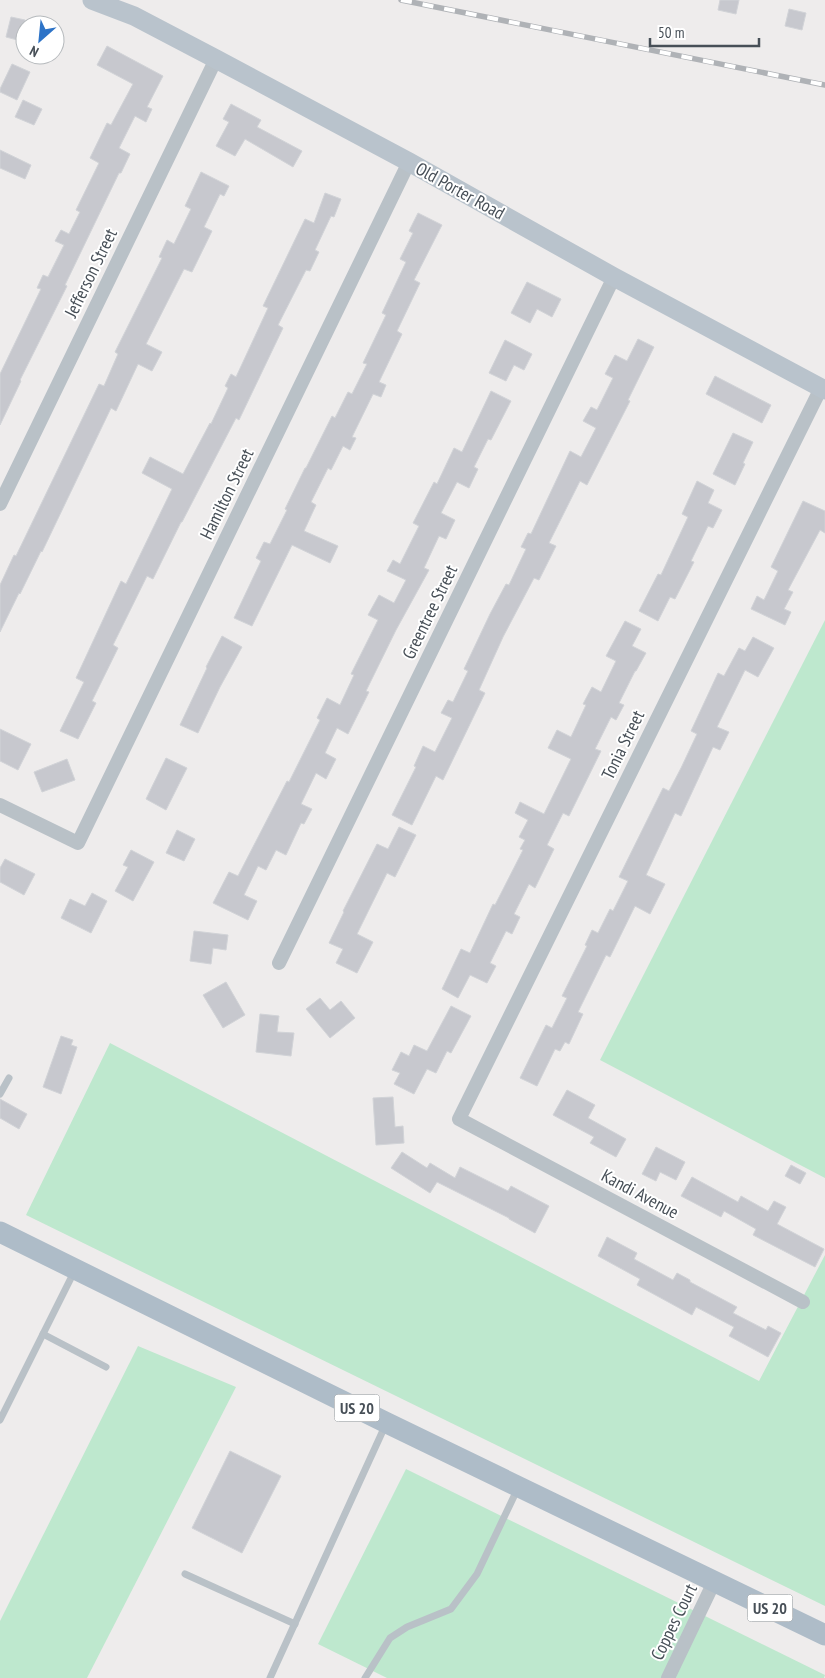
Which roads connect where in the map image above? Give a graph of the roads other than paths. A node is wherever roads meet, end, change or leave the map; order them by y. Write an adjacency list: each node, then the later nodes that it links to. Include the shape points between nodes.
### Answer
1 (92, 0): 2 (street, Old Porter Road, via 134,16)
2 (216, 59): 3 (street, Old Porter Road); 6 (street, Jefferson Street)
3 (409, 162): 4 (street, Old Porter Road); 7 (street, Hamilton Street, via 78,843)
4 (614, 277): 5 (street, Old Porter Road); 8 (street, Greentree Street)
5 (823, 389): 11 (street, Tonia Street)
6 (0, 504)
7 (0, 805)
8 (279, 963)
9 (9, 1078): 10 (lane)
10 (0, 1094)
11 (459, 1119): 14 (street, Kandi Avenue)
12 (0, 1232): 13 (main road, US 20)
13 (76, 1270): 15 (lane); 18 (main road, US 20)
14 (804, 1302)
15 (43, 1334): 16 (lane); 17 (lane)
16 (106, 1367)
17 (0, 1420)
18 (386, 1423): 19 (main road, US 20); 22 (lane)
19 (519, 1487): 21 (main road, US 20); 25 (lane, via 477,1574 450,1609 407,1627 390,1638)
20 (186, 1574): 22 (lane)
21 (714, 1582): 23 (main road, US 20); 26 (street, Coppes Court)
22 (295, 1624): 24 (lane)
23 (825, 1635)
24 (270, 1678)
25 (366, 1678)
26 (668, 1678)

